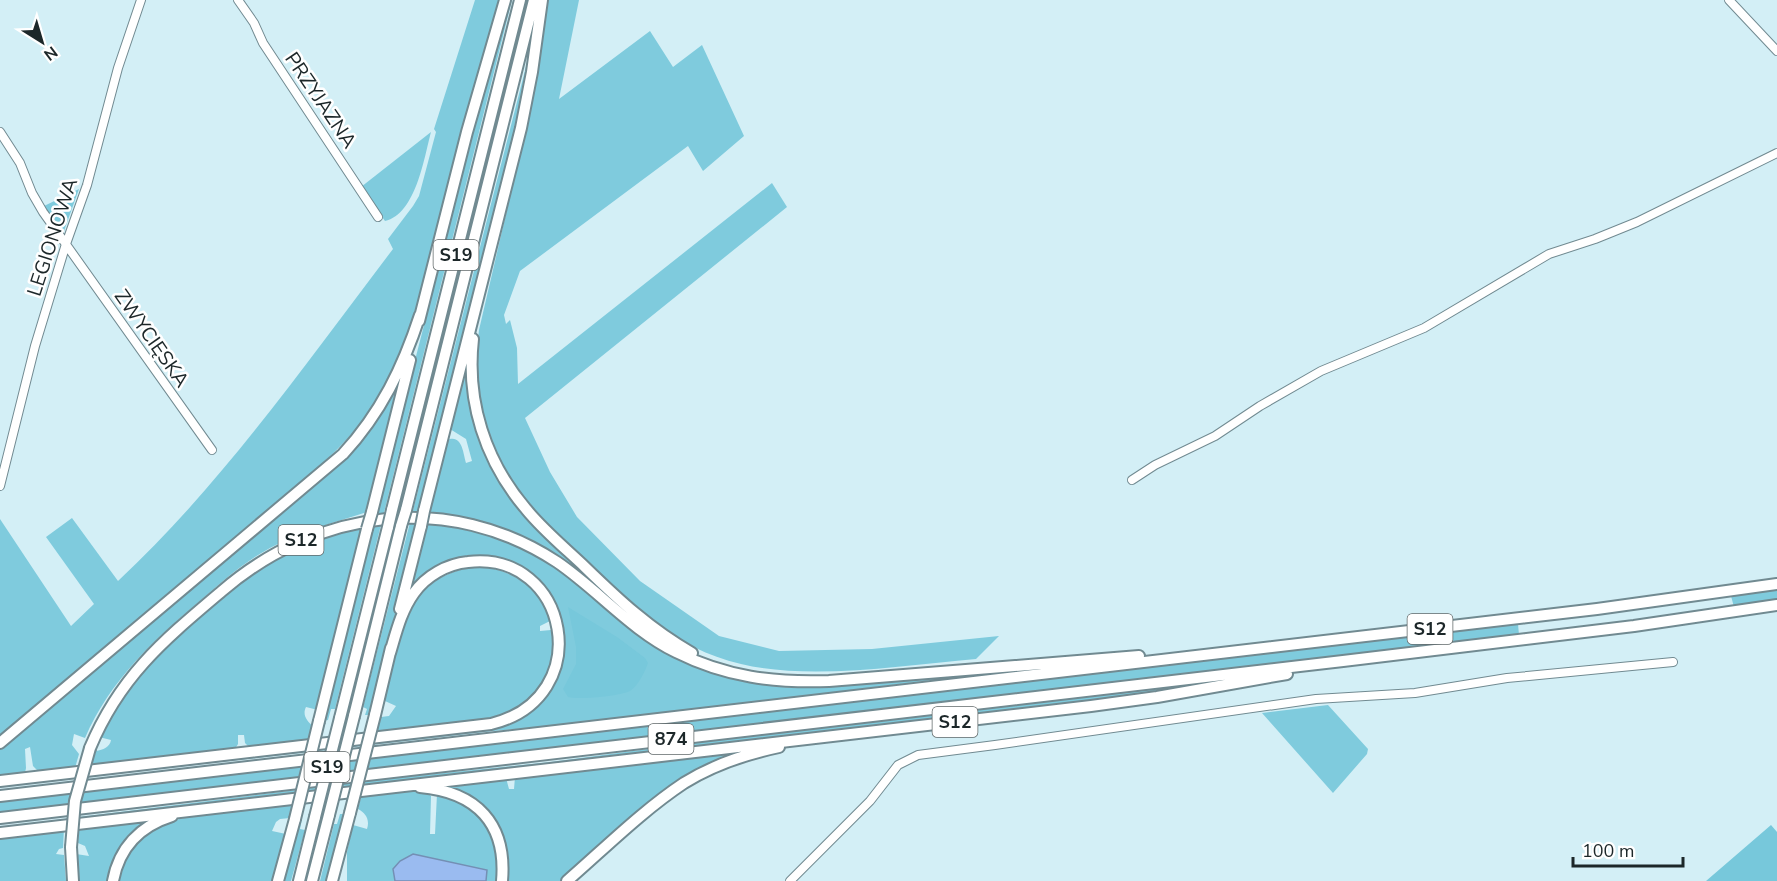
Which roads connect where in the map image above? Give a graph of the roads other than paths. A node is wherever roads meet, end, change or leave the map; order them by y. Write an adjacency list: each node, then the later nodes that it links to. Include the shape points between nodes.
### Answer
1 (141, 0): 12 (street, LEGIONOWA)
2 (238, 0): 11 (street, PRZYJAZNA)
3 (505, 0): 14 (highway)
4 (520, 0): 37 (highway, S19, bridge)
5 (534, 0): 38 (highway, S19, bridge)
6 (542, 0): 13 (highway, via 521,128)
7 (1729, 0): 8 (street)
8 (1777, 51)
9 (0, 132): 12 (street, ZWYCIĘSKA, via 20,163 36,201)
10 (1777, 153): 16 (street, via 1637,222 1549,254 1424,328 1321,371 1215,436)
11 (378, 217)
12 (66, 244): 15 (street, ZWYCIĘSKA); 17 (street, LEGIONOWA, via 34,346)
13 (479, 294): 20 (highway, bridge); 24 (highway, via 472,356 474,403 490,455 510,489 547,531 649,626)
14 (420, 315): 26 (highway, via 403,364 384,401 343,454); 36 (highway, bridge)
15 (212, 450)
16 (1132, 480)
17 (0, 486)
18 (1777, 584): 21 (highway, S12, via 1629,606)
19 (1777, 605): 22 (highway, S12)
20 (390, 653): 27 (highway, via 415,591 435,574 465,562 500,564 527,577 550,606 559,633 557,663 542,694 528,708 504,721); 33 (highway, bridge)
21 (1182, 658): 24 (highway, via 1150,655 820,682 769,681); 29 (highway, 874)
22 (1343, 661): 25 (highway, S12, via 1157,697); 31 (highway, 874)
23 (1673, 662): 43 (street, via 1507,678 1415,693 1316,699 918,754 898,765 870,801)
24 (737, 675): 34 (highway, S12, bridge, via 692,660 658,642 558,563 506,536 432,519 372,520 332,529 296,542 238,577 134,672 108,710 90,748 75,801)
25 (819, 737): 28 (highway); 42 (highway, S12, via 737,758 693,779 657,803)
26 (0, 743)
27 (0, 781)
28 (390, 786): 30 (highway); 41 (highway, via 445,790 476,806 488,818 500,844)
29 (0, 796)
30 (205, 808): 32 (highway); 35 (highway, via 166,818 142,830 122,853)
31 (0, 818)
32 (0, 833)
33 (343, 840): 39 (highway); 40 (highway)
34 (73, 881)
35 (113, 881)
36 (278, 881)
37 (299, 881)
38 (312, 881)
39 (332, 881)
40 (342, 881)
41 (502, 881)
42 (567, 881)
43 (790, 881)

